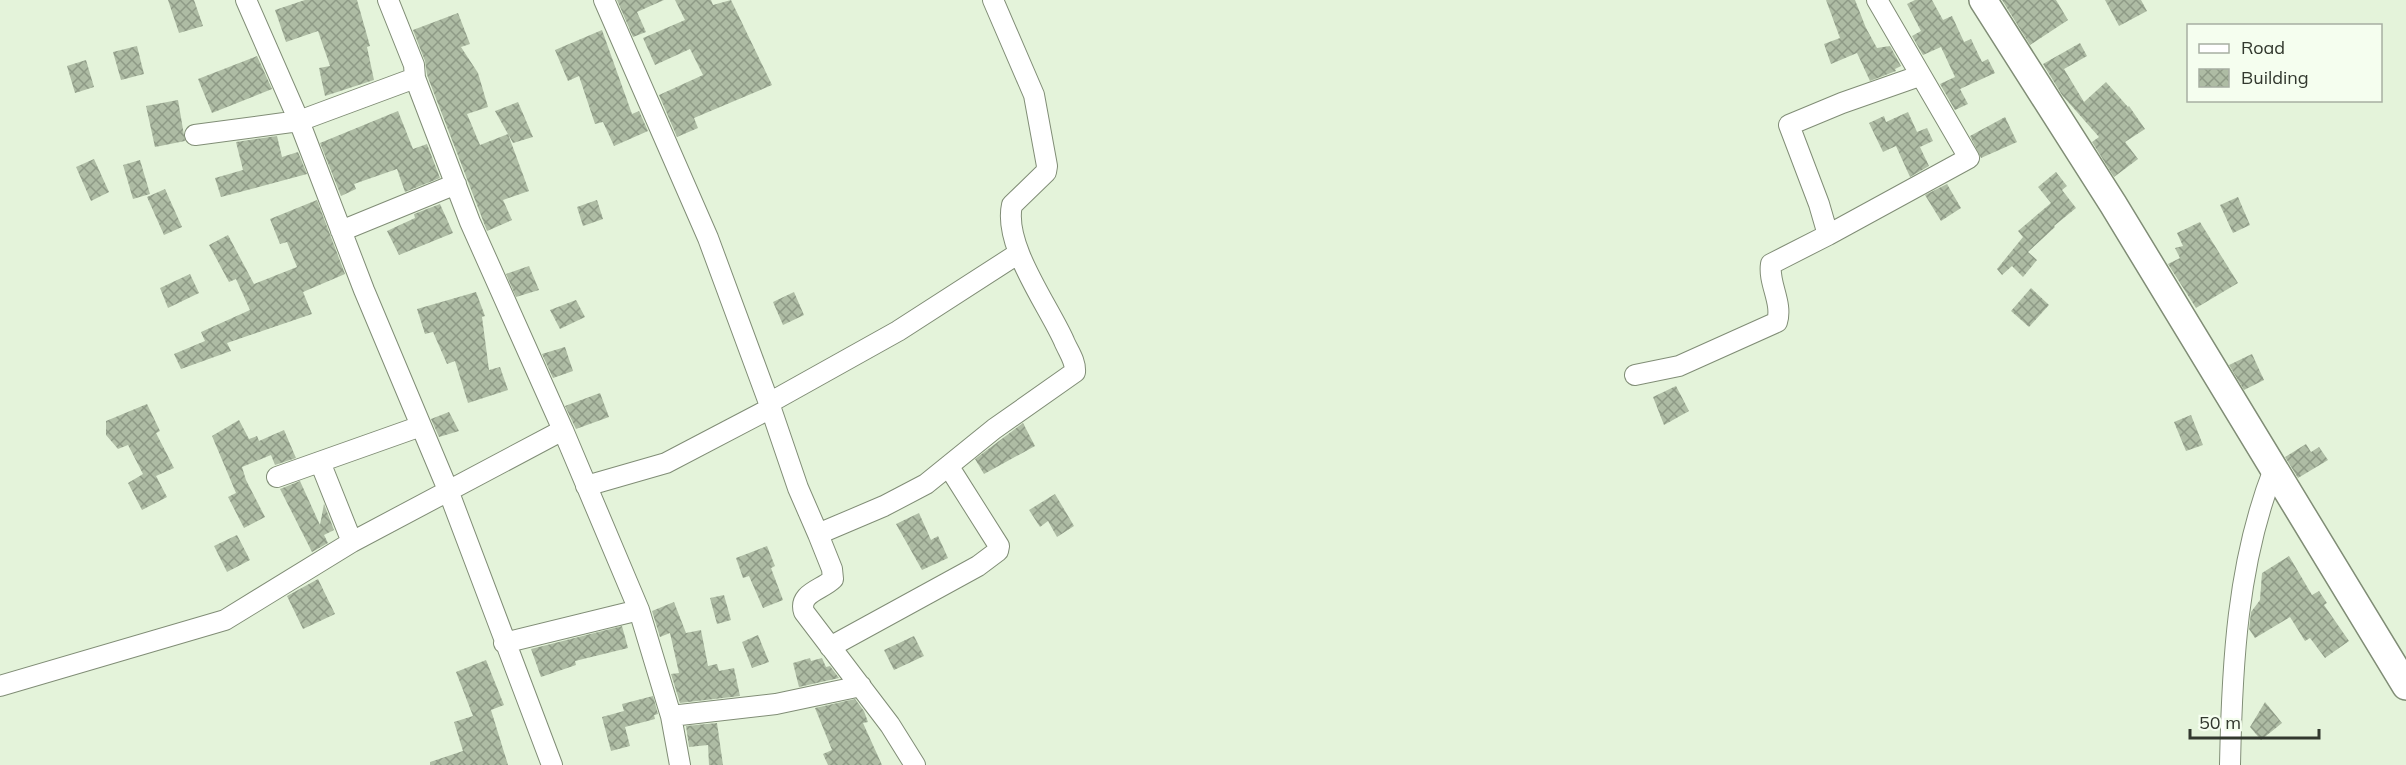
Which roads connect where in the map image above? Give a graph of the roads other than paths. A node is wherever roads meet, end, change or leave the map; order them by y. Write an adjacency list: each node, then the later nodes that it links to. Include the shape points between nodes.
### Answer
1 (246, 0): 9 (street)
2 (388, 0): 8 (street, via 414,65)
3 (604, 0): 16 (street, via 708,238)
4 (993, 0): 14 (street, via 1032,88 1047,166 1046,172 1012,205 1011,222)
5 (1877, 0): 7 (street)
6 (1983, 0): 21 (main road)
7 (1919, 76): 13 (street, via 1789,126); 13 (street, via 1969,158)
8 (415, 78): 9 (street); 11 (street)
9 (299, 121): 10 (street); 12 (street)
10 (195, 135)
11 (456, 184): 12 (street); 18 (street)
12 (341, 231): 17 (street)
13 (1828, 235): 15 (street, via 1771,264 1779,316 1774,326 1679,366)
14 (1019, 253): 16 (street, via 898,332); 20 (street, via 1055,321 1075,372 994,429)
15 (1635, 375)
16 (770, 406): 23 (street, via 666,463); 25 (street)
17 (421, 426): 19 (street); 24 (street)
18 (563, 429): 23 (street); 24 (street)
19 (320, 462): 22 (street); 26 (street)
20 (949, 467): 25 (street, via 910,493); 29 (street, via 999,546 998,551 978,566)
21 (2274, 469): 32 (main road); 37 (street, via 2247,565 2232,669)
22 (277, 477)
23 (586, 486): 27 (street)
24 (448, 490): 26 (street); 28 (street)
25 (818, 534): 29 (street, via 833,579 806,597 803,606)
26 (352, 543): 30 (street, via 216,624)
27 (639, 610): 28 (street); 33 (street)
28 (504, 643): 35 (street)
29 (831, 647): 31 (street)
30 (0, 686)
31 (861, 686): 33 (street, via 776,704); 36 (street)
32 (2406, 686)
33 (670, 716): 34 (street)
34 (676, 764)
35 (552, 765)
36 (915, 765)
37 (2230, 765)

